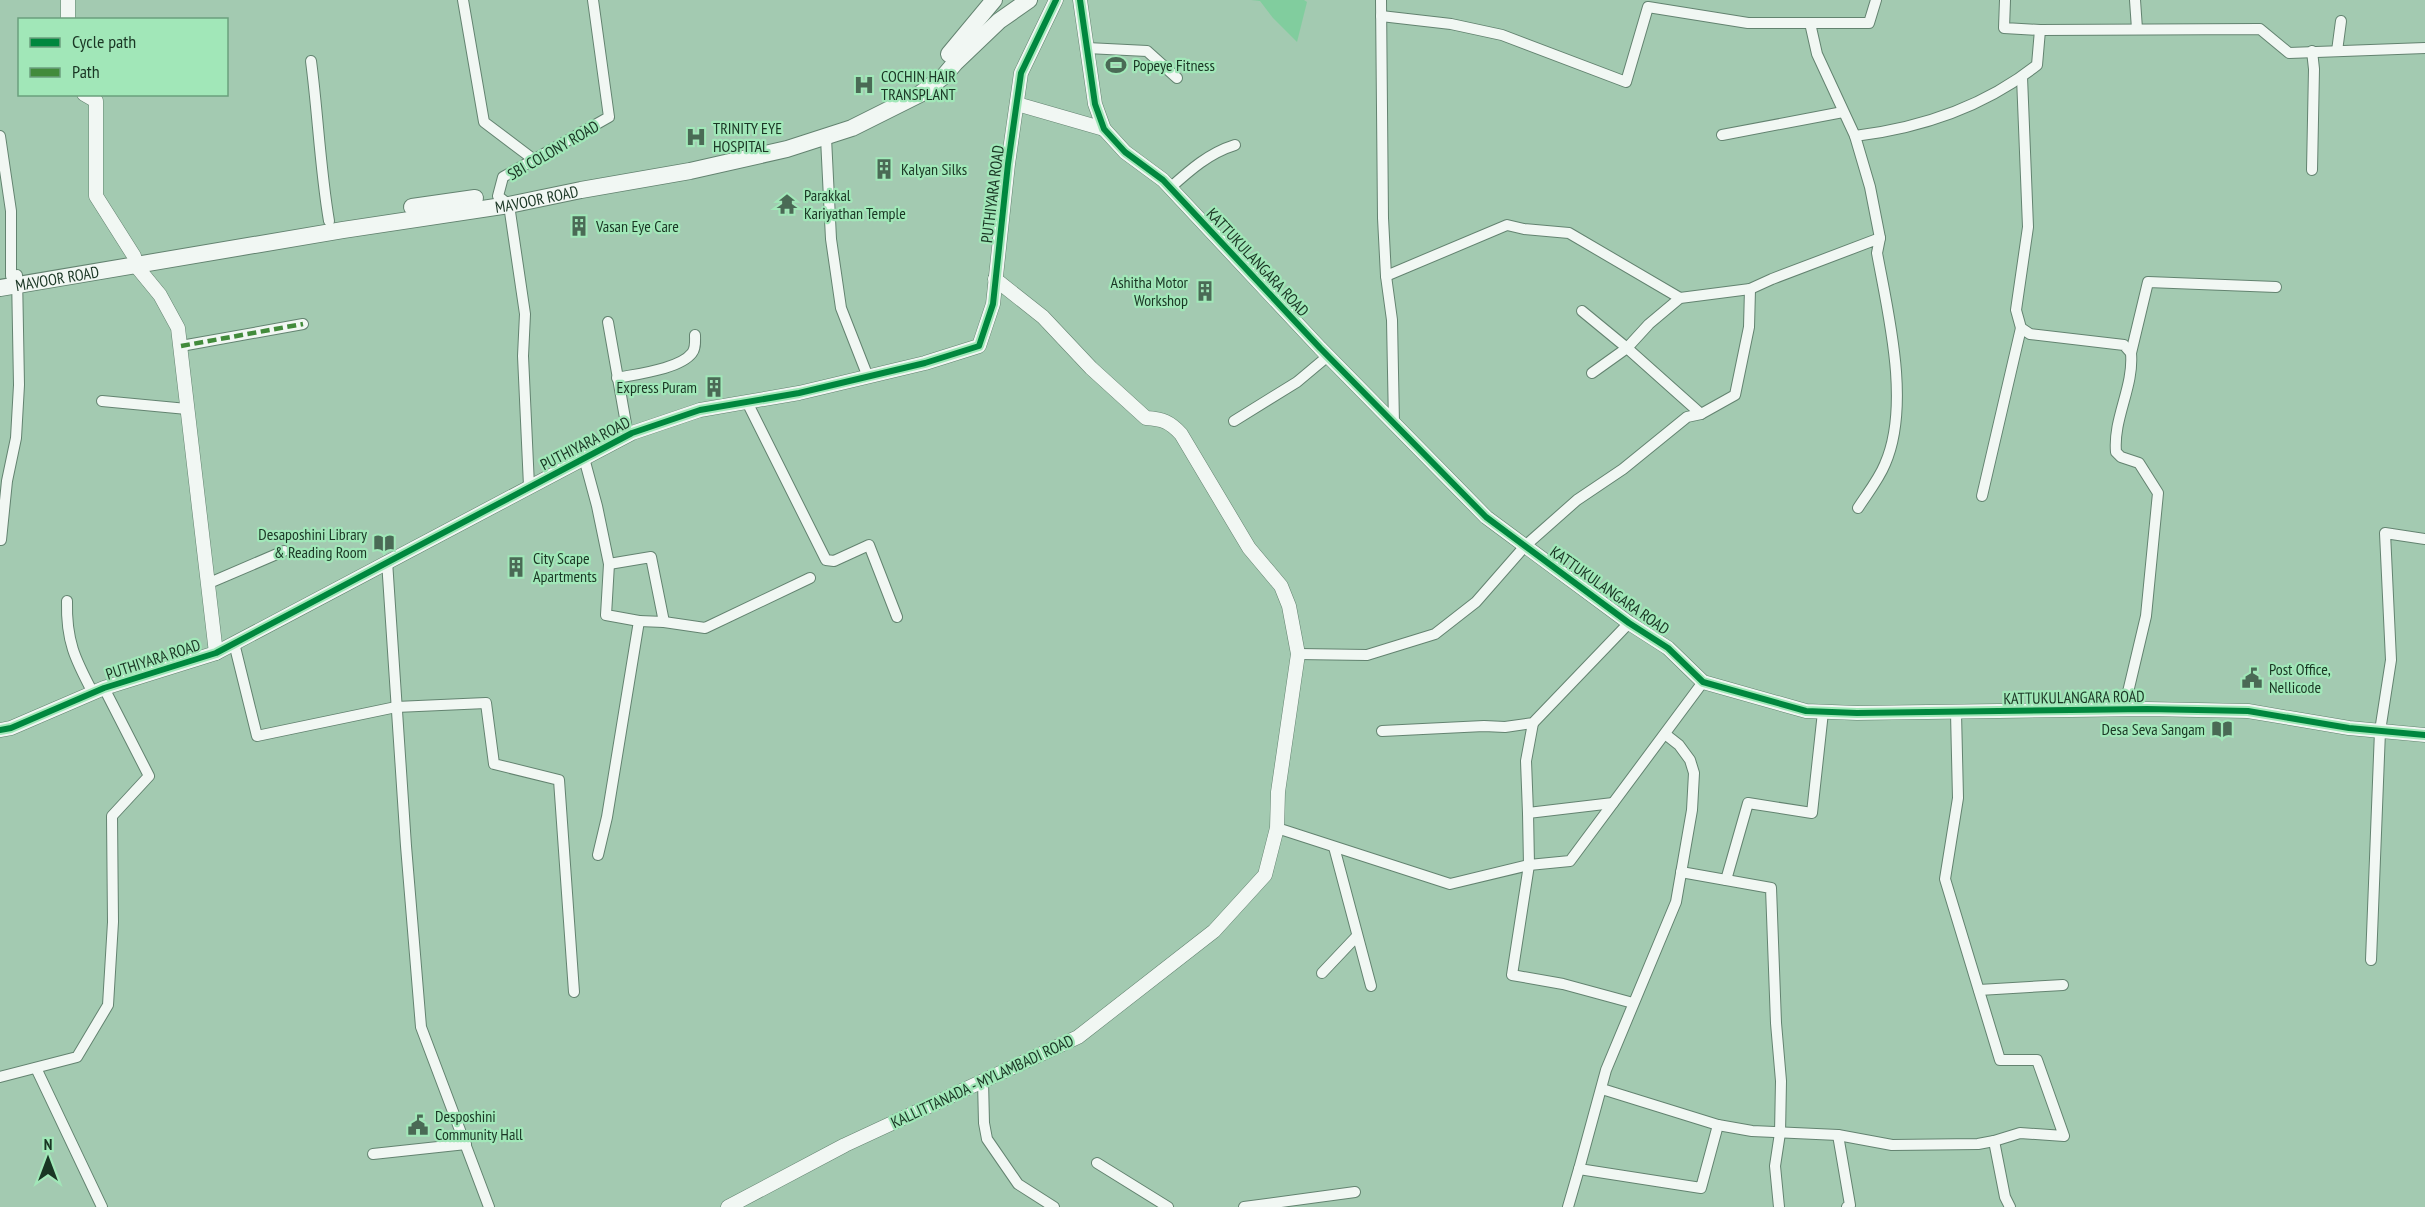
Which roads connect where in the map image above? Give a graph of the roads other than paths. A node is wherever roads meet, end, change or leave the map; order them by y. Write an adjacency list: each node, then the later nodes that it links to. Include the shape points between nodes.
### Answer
1 (68, 0): 15 (street)
2 (463, 0): 36 (street, via 484,122)
3 (593, 0): 36 (street, SBI COLONY ROAD, via 609,117)
4 (994, 0): 39 (main road, MAVOOR ROAD, via 928,76 848,118 746,149)
5 (1029, 0): 34 (main road, MAVOOR ROAD, via 979,39 934,85 897,107)
6 (1056, 0): 28 (street, PUTHIYARA ROAD, via 1021,73)
7 (1080, 0): 20 (street, KATTUKULANGARA ROAD)
8 (1381, 0): 14 (street)
9 (1676, 0): 13 (street)
10 (1876, 0): 17 (street, via 1869,23)
11 (2005, 0): 19 (street, via 2004,28)
12 (2135, 0): 18 (street)
13 (1676, 12): 14 (street, via 1648,8 1626,82 1502,35); 17 (street, via 1748,23)
14 (1381, 16): 43 (street)
15 (68, 18)
16 (2341, 21): 23 (street)
17 (1810, 23): 29 (street, via 1817,54)
18 (2137, 29): 19 (street); 22 (street, via 2260,29 2289,52)
19 (2040, 30): 25 (street, via 2037,66)
20 (1086, 48): 26 (street, via 1147,51); 30 (street, KATTUKULANGARA ROAD, via 1095,105)
21 (2425, 48): 23 (street)
22 (2312, 51): 23 (street); 37 (street)
23 (2337, 51)
24 (311, 61): 40 (street)
25 (2022, 77): 33 (street, via 1948,115 1910,127); 52 (street, via 2028,227 2016,310)
26 (1177, 78)
27 (87, 96): 42 (street, via 96,101 96,196)
28 (1017, 104): 30 (street); 44 (street, PUTHIYARA ROAD)
29 (1843, 112): 31 (street); 33 (street)
30 (1104, 129): 38 (street, KATTUKULANGARA ROAD, via 1125,152)
31 (1722, 135)
32 (0, 136): 45 (street, via 11,211)
33 (1855, 136): 41 (street)
34 (826, 138): 39 (main road, MAVOOR ROAD, via 728,164); 59 (street, via 831,238 841,308)
35 (1235, 145): 38 (street, via 1193,168)
36 (533, 159): 39 (street, SBI COLONY ROAD, via 503,177)
37 (2312, 170)
38 (1170, 188): 57 (street, KATTUKULANGARA ROAD)
39 (504, 200): 40 (main road, MAVOOR ROAD); 42 (main road, MAVOOR ROAD); 69 (street, via 525,314)
40 (329, 221): 42 (main road, MAVOOR ROAD)
41 (1880, 238): 47 (street); 71 (street, via 1877,253 1897,384 1895,426 1886,464)
42 (130, 264): 45 (main road, MAVOOR ROAD); 54 (street, via 171,312)
43 (1386, 276): 48 (street, via 1507,225 1569,232); 66 (street, via 1392,320)
44 (995, 279): 59 (street, PUTHIYARA ROAD, via 993,304 979,346); 87 (street, KALLITTANADA - MYLAMBADI ROAD, via 1043,318 1146,418 1170,422 1181,434 1249,548 1281,586)
45 (9, 280): 73 (street, via 20,385)
46 (2276, 287): 56 (street, via 2148,282)
47 (1750, 289): 48 (street); 64 (street, via 1749,327 1734,395)
48 (1680, 298): 55 (street)
49 (1582, 311): 55 (street)
50 (608, 322): 60 (street)
51 (303, 324): 54 (street)
52 (2021, 328): 56 (street, via 2030,334 2124,345); 70 (street)
53 (695, 335): 60 (street, via 691,355 682,360)
54 (181, 346): 63 (street)
55 (1627, 348): 58 (street); 64 (street)
56 (2131, 353): 91 (street, via 2132,368 2116,434 2116,452 2139,463 2158,492 2146,616)
57 (1328, 356): 65 (street, via 1297,382); 66 (street, KATTUKULANGARA ROAD)
58 (1592, 373)
59 (868, 377): 62 (street, PUTHIYARA ROAD)
60 (617, 378): 67 (street)
61 (102, 401): 63 (street)
62 (747, 402): 67 (street, PUTHIYARA ROAD, via 700,410); 81 (street, via 826,560 834,561 869,545)
63 (188, 409): 79 (street)
64 (1701, 414): 74 (street, via 1687,417 1577,500)
65 (1234, 421)
66 (1394, 424): 74 (street, KATTUKULANGARA ROAD, via 1486,517)
67 (628, 435): 68 (street, PUTHIYARA ROAD)
68 (584, 458): 69 (street, PUTHIYARA ROAD); 77 (street)
69 (529, 486): 76 (street, PUTHIYARA ROAD)
70 (1982, 496)
71 (1858, 508)
72 (2425, 539): 97 (street, via 2385,533 2391,660)
73 (1, 540)
74 (1525, 546): 84 (street, KATTUKULANGARA ROAD); 87 (street, via 1476,602 1435,634 1366,655)
75 (284, 551): 79 (street)
76 (387, 561): 85 (street, PUTHIYARA ROAD); 90 (street)
77 (609, 564): 82 (street, via 606,615); 83 (street, via 651,556)
78 (810, 578): 83 (street, via 705,628)
79 (207, 584): 86 (street)
80 (67, 601): 89 (street, via 70,644 76,663)
81 (897, 617)
82 (639, 621): 83 (street); 104 (street)
83 (663, 622)
84 (1629, 623): 88 (street, KATTUKULANGARA ROAD, via 1668,648); 94 (street)
85 (234, 643): 86 (street, PUTHIYARA ROAD); 90 (street, via 257,736)
86 (216, 653): 89 (street, PUTHIYARA ROAD)
87 (1298, 654): 102 (street, KALLITTANADA - MYLAMBADI ROAD, via 1278,792)
88 (1703, 682): 92 (street, KATTUKULANGARA ROAD, via 1806,711); 98 (street)
89 (98, 691): 95 (street, PUTHIYARA ROAD); 116 (street, via 149,776 112,816 113,922 108,1005 77,1057)
90 (396, 706): 114 (street, via 486,703 494,764 559,780); 124 (street, via 422,1027)
91 (2124, 709): 93 (street, KATTUKULANGARA ROAD); 97 (street, KATTUKULANGARA ROAD, via 2248,711)
92 (1823, 712): 93 (street, KATTUKULANGARA ROAD); 107 (street, via 1812,813 1748,803)
93 (1956, 713): 113 (street, via 1958,798 1945,879)
94 (1533, 723): 96 (street); 101 (street, via 1526,761)
95 (0, 730)
96 (1382, 731)
97 (2380, 731): 99 (street, KATTUKULANGARA ROAD); 109 (street)
98 (1665, 734): 100 (street); 106 (street, via 1690,760 1694,773)
99 (2425, 735)
100 (1613, 803): 101 (street); 105 (street, via 1570,861)
101 (1527, 813): 105 (street)
102 (1277, 828): 103 (street); 118 (street, KALLITTANADA - MYLAMBADI ROAD, via 1264,874 1214,931 1078,1037)
103 (1334, 847): 105 (street, via 1450,884); 108 (street)
104 (598, 855)
105 (1530, 865): 115 (street, via 1512,975)
106 (1681, 872): 107 (street); 115 (street, via 1676,902)
107 (1726, 880): 121 (street, via 1771,888)
108 (1357, 936): 110 (street); 112 (street)
109 (2371, 960)
110 (1322, 973)
111 (2063, 985): 113 (street)
112 (1371, 986)
113 (1979, 990): 123 (street, via 2000,1060 2037,1060 2064,1136 2020,1133)
114 (574, 992)
115 (1633, 1003): 119 (street)
116 (36, 1068): 117 (street); 131 (street)
117 (0, 1077)
118 (983, 1081): 129 (street, KALLITTANADA - MYLAMBADI ROAD, via 845,1145); 133 (street, via 987,1139 1018,1184)
119 (1602, 1089): 120 (street); 127 (street)
120 (1718, 1125): 121 (street); 127 (street, via 1701,1188)
121 (1780, 1133): 122 (street); 137 (street, via 1775,1166)
122 (1838, 1135): 123 (street, via 1892,1145); 130 (street)
123 (1994, 1141): 138 (street)
124 (466, 1144): 125 (street); 132 (street)
125 (372, 1154)
126 (1097, 1163): 134 (street)
127 (1579, 1169): 136 (street)
128 (1355, 1192): 135 (street)
129 (738, 1205)
130 (1851, 1206)
131 (102, 1207)
132 (489, 1207)
133 (1054, 1207)
134 (1168, 1207)
135 (1244, 1207)
136 (1568, 1207)
137 (1779, 1207)
138 (2010, 1207)

